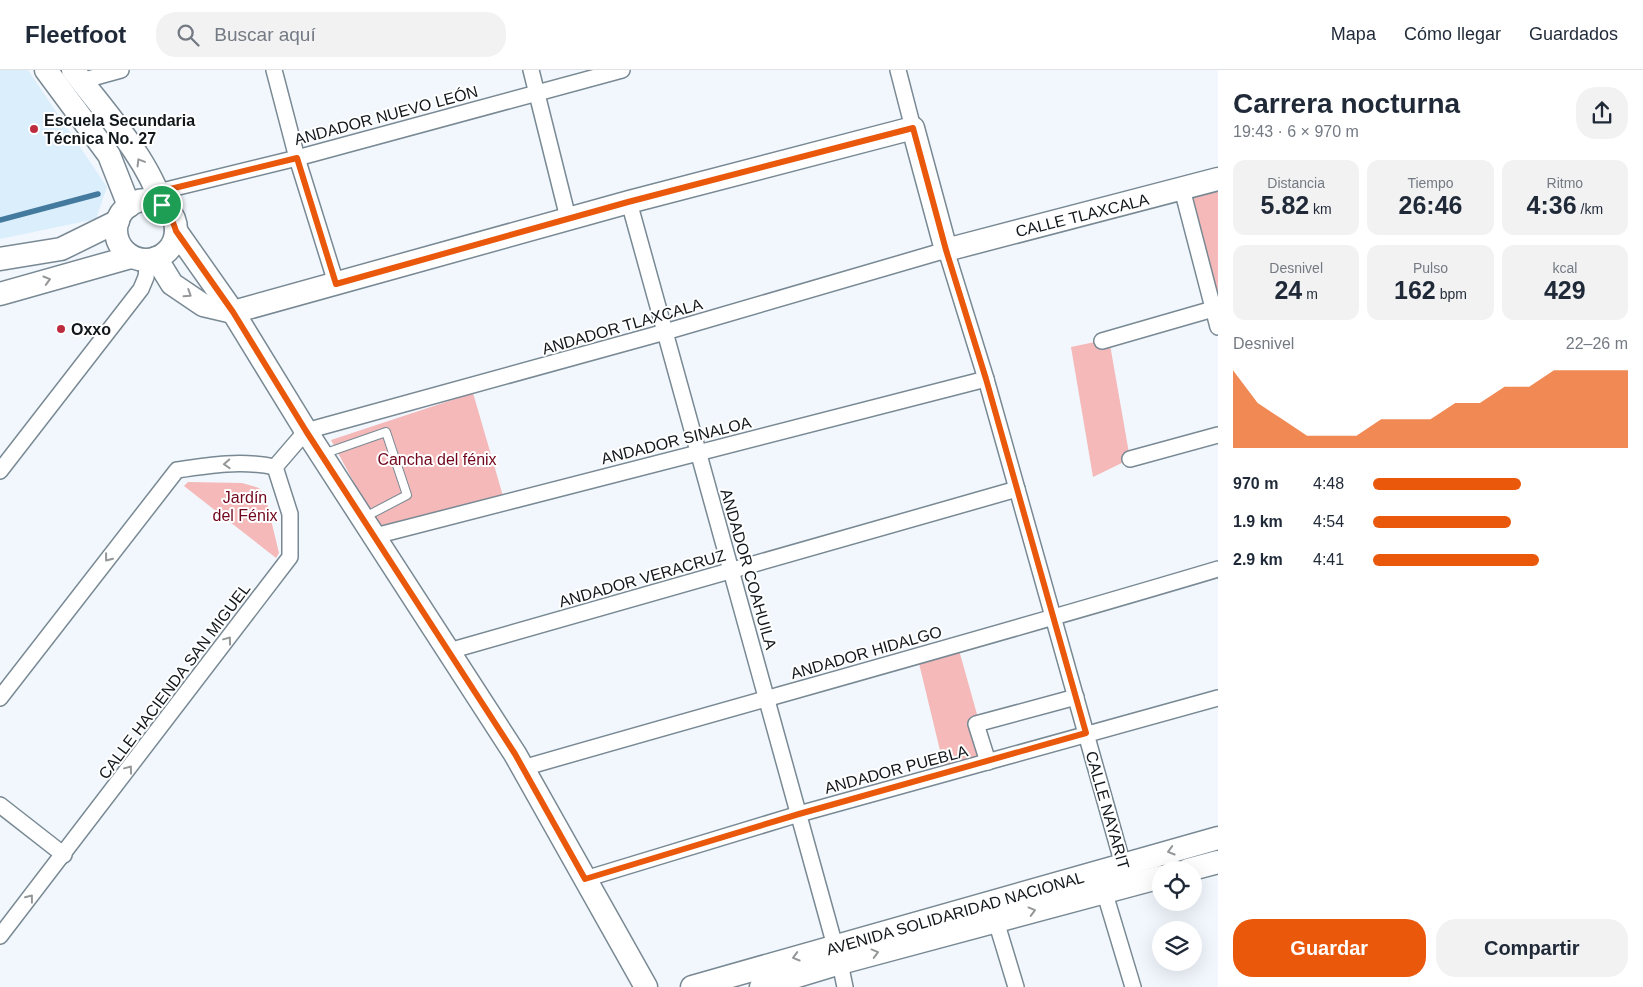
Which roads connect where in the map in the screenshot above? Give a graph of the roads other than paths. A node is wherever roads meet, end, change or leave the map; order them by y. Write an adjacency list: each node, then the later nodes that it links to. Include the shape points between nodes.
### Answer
1 (46, 70): 15 (main road, via 109,155)
2 (121, 70): 7 (street)
3 (274, 70): 10 (street)
4 (531, 70): 8 (street)
5 (622, 70): 8 (street, ANDADOR NUEVO LEÓN)
6 (898, 70): 9 (street, CALLE NAYARIT)
7 (77, 76): 13 (main road, one-way to 7, via 131,148)
8 (537, 92): 10 (street, ANDADOR NUEVO LEÓN); 16 (street)
9 (913, 128): 14 (main road); 18 (main road, CALLE NAYARIT)
10 (297, 158): 13 (street, ANDADOR NUEVO LEÓN); 21 (street)
11 (1218, 179): 12 (main road, CALLE TLAXCALA)
12 (1182, 189): 18 (main road, CALLE TLAXCALA); 23 (street)
13 (160, 199): 15 (main road, via 140,201); 17 (main road, via 172,216)
14 (628, 202): 16 (main road); 26 (street, ANDADOR COAHUILA)
15 (123, 213): 19 (main road, via 116,234 121,247); 20 (main road, via 62,248)
16 (568, 218): 21 (main road)
17 (176, 231): 19 (main road, via 166,252); 24 (main road)
18 (946, 250): 26 (street, ANDADOR TLAXCALA); 28 (street, CALLE NAYARIT)
19 (145, 258): 22 (main road, one-way to 19); 24 (main road, one-way to 24, via 172,284 204,305); 35 (street, via 146,277 141,289)
20 (0, 259)
21 (336, 284): 24 (main road)
22 (0, 294)
23 (1213, 309): 25 (street); 27 (street)
24 (233, 312): 29 (main road)
25 (1218, 327)
26 (665, 332): 29 (street, ANDADOR TLAXCALA); 31 (street, ANDADOR COAHUILA)
27 (1102, 341)
28 (986, 379): 31 (street, ANDADOR SINALOA); 36 (street, CALLE NAYARIT)
29 (306, 431): 32 (main road); 34 (street)
30 (1218, 435): 33 (street)
31 (698, 452): 37 (street, ANDADOR SINALOA); 39 (street, ANDADOR COAHUILA)
32 (322, 455): 37 (main road); 37 (lane, via 386,432 407,495)
33 (1130, 459)
34 (275, 468): 43 (street, one-way to 43, via 256,463 225,463 177,470); 52 (street, CALLE HACIENDA SAN MIGUEL, one-way to 34, via 290,557 290,514)
35 (0, 471)
36 (1017, 489): 39 (street, ANDADOR VERACRUZ); 40 (street, CALLE NAYARIT)
37 (369, 527): 41 (main road)
38 (1218, 568): 40 (street, ANDADOR HIDALGO)
39 (731, 570): 41 (street, ANDADOR VERACRUZ); 44 (street, ANDADOR COAHUILA)
40 (1054, 618): 42 (street, CALLE NAYARIT); 44 (street, ANDADOR HIDALGO)
41 (448, 650): 48 (main road)
42 (1076, 697): 46 (street, CALLE NAYARIT); 47 (street, via 976,724)
43 (0, 698)
44 (768, 698): 48 (street, ANDADOR HIDALGO); 50 (street, ANDADOR COAHUILA)
45 (1218, 698): 46 (street, ANDADOR PUEBLA)
46 (1086, 733): 47 (street, ANDADOR PUEBLA); 55 (street, CALLE NAYARIT)
47 (988, 762): 50 (street, ANDADOR PUEBLA)
48 (523, 768): 57 (main road)
49 (0, 805): 52 (street)
50 (799, 814): 57 (street, ANDADOR PUEBLA); 61 (street, ANDADOR COAHUILA)
51 (1218, 838): 55 (main road, AVENIDA SOLIDARIDAD NACIONAL, one-way to 55)
52 (64, 854): 60 (street, CALLE HACIENDA SAN MIGUEL, one-way to 52)
53 (1218, 862): 54 (main road)
54 (1202, 866)
55 (1126, 876): 56 (main road, AVENIDA SOLIDARIDAD NACIONAL); 58 (main road, AVENIDA SOLIDARIDAD NACIONAL)
56 (1152, 877)
57 (585, 879): 62 (main road)
58 (1102, 883): 59 (main road, AVENIDA SOLIDARIDAD NACIONAL, one-way to 58); 61 (main road, AVENIDA SOLIDARIDAD NACIONAL); 67 (street)
59 (996, 921): 61 (main road, AVENIDA SOLIDARIDAD NACIONAL, one-way to 59); 66 (street)
60 (0, 936)
61 (837, 954): 63 (main road, AVENIDA SOLIDARIDAD NACIONAL, one-way to 63); 64 (main road, AVENIDA SOLIDARIDAD NACIONAL); 65 (street, ANDADOR COAHUILA)
62 (646, 987)
63 (692, 987)
64 (761, 987)
65 (846, 987)
66 (1016, 987)
67 (1133, 987)

